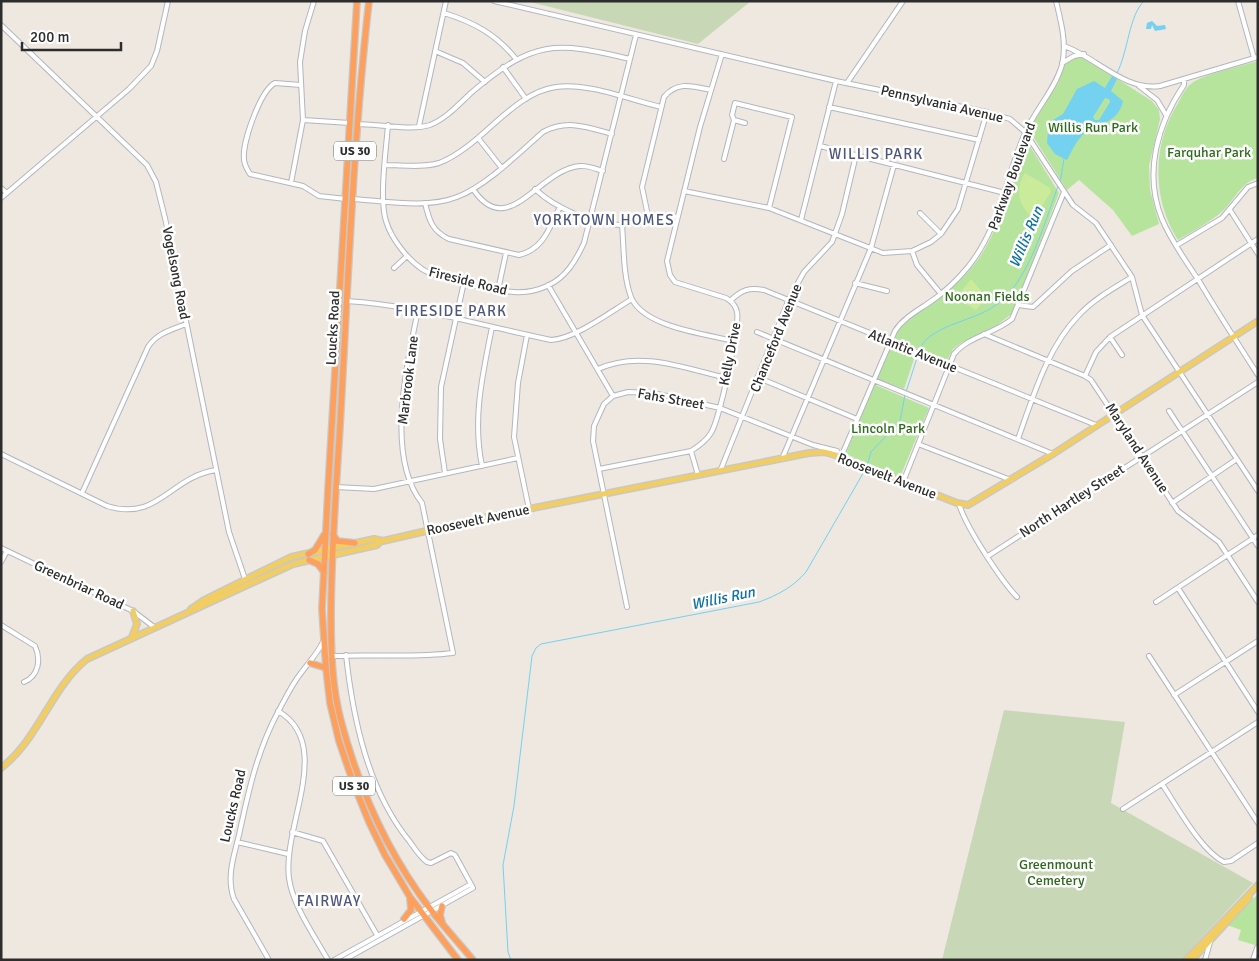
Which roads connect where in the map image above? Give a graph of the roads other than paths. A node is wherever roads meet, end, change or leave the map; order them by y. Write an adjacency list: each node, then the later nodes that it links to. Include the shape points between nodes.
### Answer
1 (168, 1): 35 (street, via 151,66)
2 (314, 1): 26 (street, via 300,62)
3 (357, 1): 38 (highway, Loucks Road / US 30)
4 (446, 1): 10 (street)
5 (494, 1): 12 (street, Pennsylvania Avenue)
6 (903, 1): 25 (street)
7 (1056, 1): 13 (street, Parkway Boulevard)
8 (1238, 1): 17 (street)
9 (369, 3): 38 (highway, Loucks Road / US 30)
10 (444, 12): 14 (street); 18 (street, via 488,32)
11 (1, 25): 35 (street, Vogelsong Road)
12 (636, 35): 15 (street, Pennsylvania Avenue); 19 (street)
13 (1064, 46): 16 (street); 20 (street, Parkway Boulevard)
14 (435, 51): 24 (street, via 463,63); 41 (street)
15 (722, 54): 23 (street, Pennsylvania Avenue); 28 (street)
16 (1084, 54): 20 (street); 27 (street)
17 (1256, 58): 22 (street)
18 (516, 59): 19 (street, via 556,47 581,47); 21 (street)
19 (630, 59): 29 (street)
20 (1062, 63): 42 (street, Parkway Boulevard, via 1055,82)
21 (503, 68): 24 (street); 30 (street)
22 (1184, 79): 27 (street, via 1160,86); 34 (street)
23 (836, 81): 25 (street, Pennsylvania Avenue); 32 (street)
24 (485, 82): 41 (street, via 444,116 429,125)
25 (847, 83): 33 (street, Pennsylvania Avenue)
26 (301, 85): 36 (street); 54 (street, via 275,83 265,92 244,152 250,174)
27 (1139, 86): 34 (street, via 1157,100)
28 (711, 90): 31 (street, via 683,85 675,87 664,97); 59 (street)
29 (621, 97): 30 (street, via 573,86 546,89); 31 (street); 43 (street)
30 (526, 99): 44 (street)
31 (661, 107): 72 (street, via 642,187)
32 (829, 107): 45 (street); 46 (street)
33 (987, 112): 42 (street, Pennsylvania Avenue, via 1010,119); 45 (street)
34 (1166, 115): 82 (street, via 1159,134 1154,179 1161,217)
35 (97, 116): 61 (street); 108 (street, Vogelsong Road, via 147,165 156,182)
36 (303, 120): 38 (street); 54 (street)
37 (734, 122): 39 (street); 48 (street); 69 (street, via 735,102 791,115)
38 (354, 123): 40 (street); 64 (highway, Loucks Road / US 30); 65 (highway, Loucks Road / US 30)
39 (745, 123)
40 (388, 125): 41 (street); 49 (street, Fireside Road)
41 (419, 126)
42 (1025, 132): 60 (street, Pennsylvania Avenue); 62 (street, Parkway Boulevard)
43 (612, 134): 51 (street, via 572,123 555,126); 52 (street)
44 (478, 138): 49 (street, via 452,157 437,163); 51 (street)
45 (979, 140): 53 (street)
46 (820, 146): 47 (street); 75 (street)
47 (856, 155): 50 (street); 77 (street, Chanceford Avenue)
48 (724, 159)
49 (386, 165): 66 (street, Fireside Road)
50 (894, 165): 53 (street); 83 (street)
51 (501, 167): 57 (street)
52 (603, 171): 58 (street, via 582,166 572,168 544,181); 74 (street)
53 (967, 182): 62 (street); 78 (street, via 958,209)
54 (290, 183): 64 (street, via 303,186 319,196)
55 (1258, 183): 70 (street, via 1248,187)
56 (1, 188): 61 (street)
57 (473, 189): 58 (street, via 486,204 506,209); 67 (street, via 455,198)
58 (535, 189): 68 (street)
59 (684, 190): 69 (street); 73 (street)
60 (1063, 191): 81 (street, Pennsylvania Avenue, via 1073,205 1096,223); 102 (street)
61 (7, 193): 63 (street)
62 (1006, 193): 96 (street, Parkway Boulevard, via 981,249)
63 (1, 198)
64 (346, 199): 100 (highway, Loucks Road / US 30)
65 (353, 199): 66 (street); 101 (highway, Loucks Road / US 30)
66 (384, 201): 67 (street); 87 (street, Fireside Road, via 386,221)
67 (425, 203): 85 (street, via 428,219 441,235)
68 (560, 207): 74 (street); 85 (street, via 535,249 519,255)
69 (769, 208): 75 (street)
70 (1230, 210): 80 (street); 82 (street)
71 (920, 213): 78 (street)
72 (648, 216): 73 (street); 76 (street)
73 (677, 217): 99 (street, via 667,261 673,279 679,284)
74 (592, 218): 76 (street); 93 (street, via 578,256 558,280)
75 (801, 220): 77 (street)
76 (622, 225): 98 (street)
77 (835, 234): 83 (street); 97 (street, Chanceford Avenue, via 826,250 804,272)
78 (940, 234): 84 (street)
79 (1258, 240): 80 (street)
80 (1251, 244): 86 (street); 90 (street)
81 (1111, 245): 89 (street, Pennsylvania Avenue); 102 (street, via 1072,271 1033,307)
82 (1177, 245): 90 (street)
83 (871, 248): 84 (street, via 883,252); 92 (street)
84 (912, 251): 96 (street, via 917,265)
85 (506, 253): 94 (street)
86 (1258, 254)
87 (407, 256): 88 (street); 91 (street, Fireside Road, via 432,275)
88 (394, 268)
89 (1132, 276): 104 (street, Pennsylvania Avenue); 121 (street, via 1080,314 1058,341)
90 (1197, 279): 104 (street); 115 (street)
91 (464, 282): 94 (street, Fireside Road); 105 (street)
92 (855, 283): 95 (street); 106 (street)
93 (548, 286): 94 (street, Fireside Road, via 515,292); 111 (street)
94 (498, 290)
95 (887, 291)
96 (941, 294): 118 (street, Parkway Boulevard, via 900,323)
97 (789, 299): 99 (street, Atlantic Avenue, via 751,288); 106 (street, Atlantic Avenue); 116 (street, Chanceford Avenue)
98 (632, 300): 111 (street); 117 (street, via 644,314 659,322)
99 (731, 300): 117 (street, Kelly Drive, via 737,311)
100 (339, 301): 101 (street); 172 (highway, Loucks Road / US 30)
101 (347, 301): 103 (street); 165 (highway, Loucks Road / US 30)
102 (1018, 305): 112 (street, via 1012,319)
103 (418, 310): 105 (street); 163 (street, Marbrook Lane, via 403,415 404,460)
104 (1142, 315): 114 (street); 124 (street, Pennsylvania Avenue)
105 (455, 318): 109 (street); 159 (street, via 441,387 440,439)
106 (839, 320): 118 (street, Atlantic Avenue); 120 (street)
107 (1258, 321): 115 (main road)
108 (186, 324): 157 (street, Vogelsong Road); 167 (street, via 164,332 148,347)
109 (492, 327): 113 (street); 155 (street, via 477,420 477,444)
110 (757, 332): 116 (street)
111 (576, 333): 113 (street, via 559,340); 123 (street)
112 (984, 334): 121 (street, Maryland Avenue); 122 (street, via 960,347)
113 (527, 335): 152 (street, via 514,420)
114 (1110, 337): 119 (street); 126 (street, via 1096,352)
115 (1234, 337): 124 (main road); 125 (street)
116 (774, 339): 120 (street); 128 (street, Chanceford Avenue)
117 (734, 341): 127 (street, Kelly Drive)
118 (889, 342): 122 (street, Atlantic Avenue); 129 (street, Parkway Boulevard)
119 (1122, 355)
120 (824, 360): 129 (street); 132 (street)
121 (1049, 361): 126 (street, Maryland Avenue); 133 (street)
122 (948, 365): 133 (street, Atlantic Avenue); 134 (street)
123 (598, 369): 127 (street, via 636,359); 131 (street)
124 (1179, 372): 137 (street, Pennsylvania Avenue); 138 (main road)
125 (1258, 375)
126 (1085, 376): 138 (street, Maryland Avenue, via 1096,386)
127 (726, 378): 135 (street, Kelly Drive)
128 (759, 378): 132 (street); 139 (street, Chanceford Avenue)
129 (873, 380): 134 (street); 140 (street, Parkway Boulevard)
130 (1258, 382): 137 (street, North Hartley Street)
131 (613, 396): 135 (street, Fahs Street, via 628,392 653,393); 156 (street, via 601,409 594,426)
132 (808, 398): 140 (street); 143 (street)
133 (1032, 399): 141 (street, Atlantic Avenue); 144 (street)
134 (933, 405): 144 (street); 145 (street)
135 (720, 408): 139 (street, Fahs Street); 146 (street, Kelly Drive, via 711,433)
136 (1169, 411): 142 (street)
137 (1207, 413): 142 (street, North Hartley Street); 154 (street, Pennsylvania Avenue)
138 (1114, 414): 141 (main road); 151 (street, Maryland Avenue)
139 (744, 416): 143 (street, Fahs Street); 158 (street, Chanceford Avenue)
140 (856, 418): 150 (street, Parkway Boulevard)
141 (1096, 425): 149 (main road)
142 (1182, 430): 151 (street, North Hartley Street); 160 (street)
143 (792, 436): 147 (street, Fahs Street); 153 (street)
144 (1018, 439): 149 (street)
145 (918, 444): 162 (street); 164 (street)
146 (691, 451): 156 (street); 161 (street)
147 (837, 451)
148 (1, 454): 167 (street)
149 (1053, 454): 162 (main road)
150 (841, 457): 153 (main road, Roosevelt Avenue, via 824,452); 164 (main road, Roosevelt Avenue)
151 (1142, 457): 169 (street, Maryland Avenue); 184 (street, North Hartley Street)
152 (518, 458): 155 (street); 171 (street)
153 (782, 459): 158 (main road, Roosevelt Avenue)
154 (1236, 459): 160 (street); 166 (street, Pennsylvania Avenue)
155 (482, 466): 159 (street)
156 (598, 469): 168 (street)
157 (216, 470): 167 (street, via 187,479 160,499 134,510 114,508); 188 (street, Vogelsong Road, via 229,532)
158 (721, 470): 161 (main road, Roosevelt Avenue)
159 (445, 473): 163 (street)
160 (1212, 474): 169 (street); 176 (street)
161 (698, 475): 168 (main road, Roosevelt Avenue)
162 (1011, 480): 170 (main road, via 968,505)
163 (410, 481): 165 (street, via 374,488); 173 (street, Marbrook Lane, via 422,503)
164 (903, 482): 170 (main road, Roosevelt Avenue)
165 (336, 487): 174 (highway, Loucks Road / US 30)
166 (1258, 491)
167 (82, 493)
168 (603, 495): 171 (main road, Roosevelt Avenue); 194 (street)
169 (1172, 503): 183 (street, Maryland Avenue, via 1186,518 1220,542)
170 (959, 504): 184 (street)
171 (529, 509): 173 (main road, Roosevelt Avenue)
172 (326, 530): 182 (highway, Loucks Road / US 30); 185 (highway)
173 (427, 531): 177 (main road, Roosevelt Avenue); 202 (street, Marbrook Lane, via 452,653)
174 (333, 534): 178 (highway, via 337,541); 182 (highway, Loucks Road / US 30)
175 (1258, 535): 176 (street)
176 (1253, 538): 179 (street); 183 (street)
177 (382, 541): 178 (main road, Roosevelt Avenue, via 374,539); 182 (main road, Roosevelt Avenue, via 377,545)
178 (355, 543): 182 (main road, Roosevelt Avenue)
179 (1258, 546)
180 (1, 548): 181 (street, Greenbriar Road)
181 (7, 551): 186 (street); 196 (street, Greenbriar Road)
182 (328, 552): 185 (main road, Roosevelt Avenue); 187 (highway, Loucks Road / US 30); 203 (highway, Loucks Road / US 30)
183 (1227, 554): 189 (street); 193 (street, Maryland Avenue)
184 (988, 556): 190 (street)
185 (308, 557): 187 (highway); 188 (main road, Roosevelt Avenue, via 291,557); 191 (main road, Roosevelt Avenue)
186 (1, 562)
187 (324, 572): 200 (highway, Loucks Road / US 30)
188 (245, 579): 191 (main road, via 242,585); 195 (main road, Roosevelt Avenue)
189 (1178, 588): 192 (street); 206 (street)
190 (1017, 597)
191 (212, 602): 195 (main road, Roosevelt Avenue)
192 (1156, 602)
193 (1258, 602)
194 (627, 607)
195 (191, 610): 198 (main road, Roosevelt Avenue)
196 (132, 611): 198 (street, Greenbriar Road); 199 (main road, via 137,624)
197 (1, 624): 208 (street, via 35,646 39,665 31,680)
198 (154, 627): 199 (main road, Roosevelt Avenue)
199 (132, 638): 214 (main road, Roosevelt Avenue, via 92,656 76,669 22,748)
200 (323, 642): 205 (street, Loucks Road); 207 (highway, US 30 / US 30)
201 (1258, 642): 206 (street)
202 (346, 655): 203 (street); 222 (street, via 357,724 378,787 398,828 424,860 431,863 453,853)
203 (331, 656): 227 (highway, US 30 / US 30, via 340,719 373,816)
204 (1149, 656): 209 (street)
205 (310, 663): 207 (highway); 210 (street, Loucks Road)
206 (1226, 663): 209 (street); 211 (street)
207 (326, 668): 225 (highway, US 30 / US 30, via 339,741 354,785 385,855)
208 (24, 682)
209 (1174, 695): 213 (street)
210 (278, 711): 218 (street, via 292,720 302,736 305,765); 219 (street, Loucks Road, via 256,763)
211 (1258, 712)
212 (1258, 722): 213 (street)
213 (1212, 752): 215 (street); 217 (street)
214 (1, 768)
215 (1162, 784): 216 (street); 220 (street, via 1196,836 1218,859 1231,861)
216 (1123, 809)
217 (1258, 823)
218 (292, 832): 221 (street); 232 (street, via 323,841)
219 (237, 842): 221 (street); 236 (street, Loucks Road, via 231,870 231,891)
220 (1258, 843)
221 (288, 854): 237 (street, via 292,892)
222 (471, 884): 226 (street, via 473,888); 227 (street)
223 (1258, 885): 229 (main road)
224 (1258, 889): 233 (main road)
225 (410, 897): 228 (highway, US 30 / US 30); 230 (highway, via 411,910)
226 (442, 906): 227 (street); 231 (highway)
227 (430, 909): 228 (street); 231 (highway, US 30 / US 30)
228 (422, 914): 230 (street); 238 (street); 239 (highway, US 30 / US 30)
229 (1228, 915): 233 (main road); 241 (main road)
230 (404, 919): 232 (street)
231 (443, 924): 240 (highway, US 30 / US 30)
232 (377, 935): 235 (street)
233 (1212, 937): 242 (main road); 243 (street)
234 (1257, 948): 244 (street)
235 (335, 959)
236 (269, 960)
237 (328, 960)
238 (344, 960)
239 (458, 960)
240 (473, 960)
241 (1186, 960)
242 (1192, 960)
243 (1205, 960)
244 (1253, 960)

